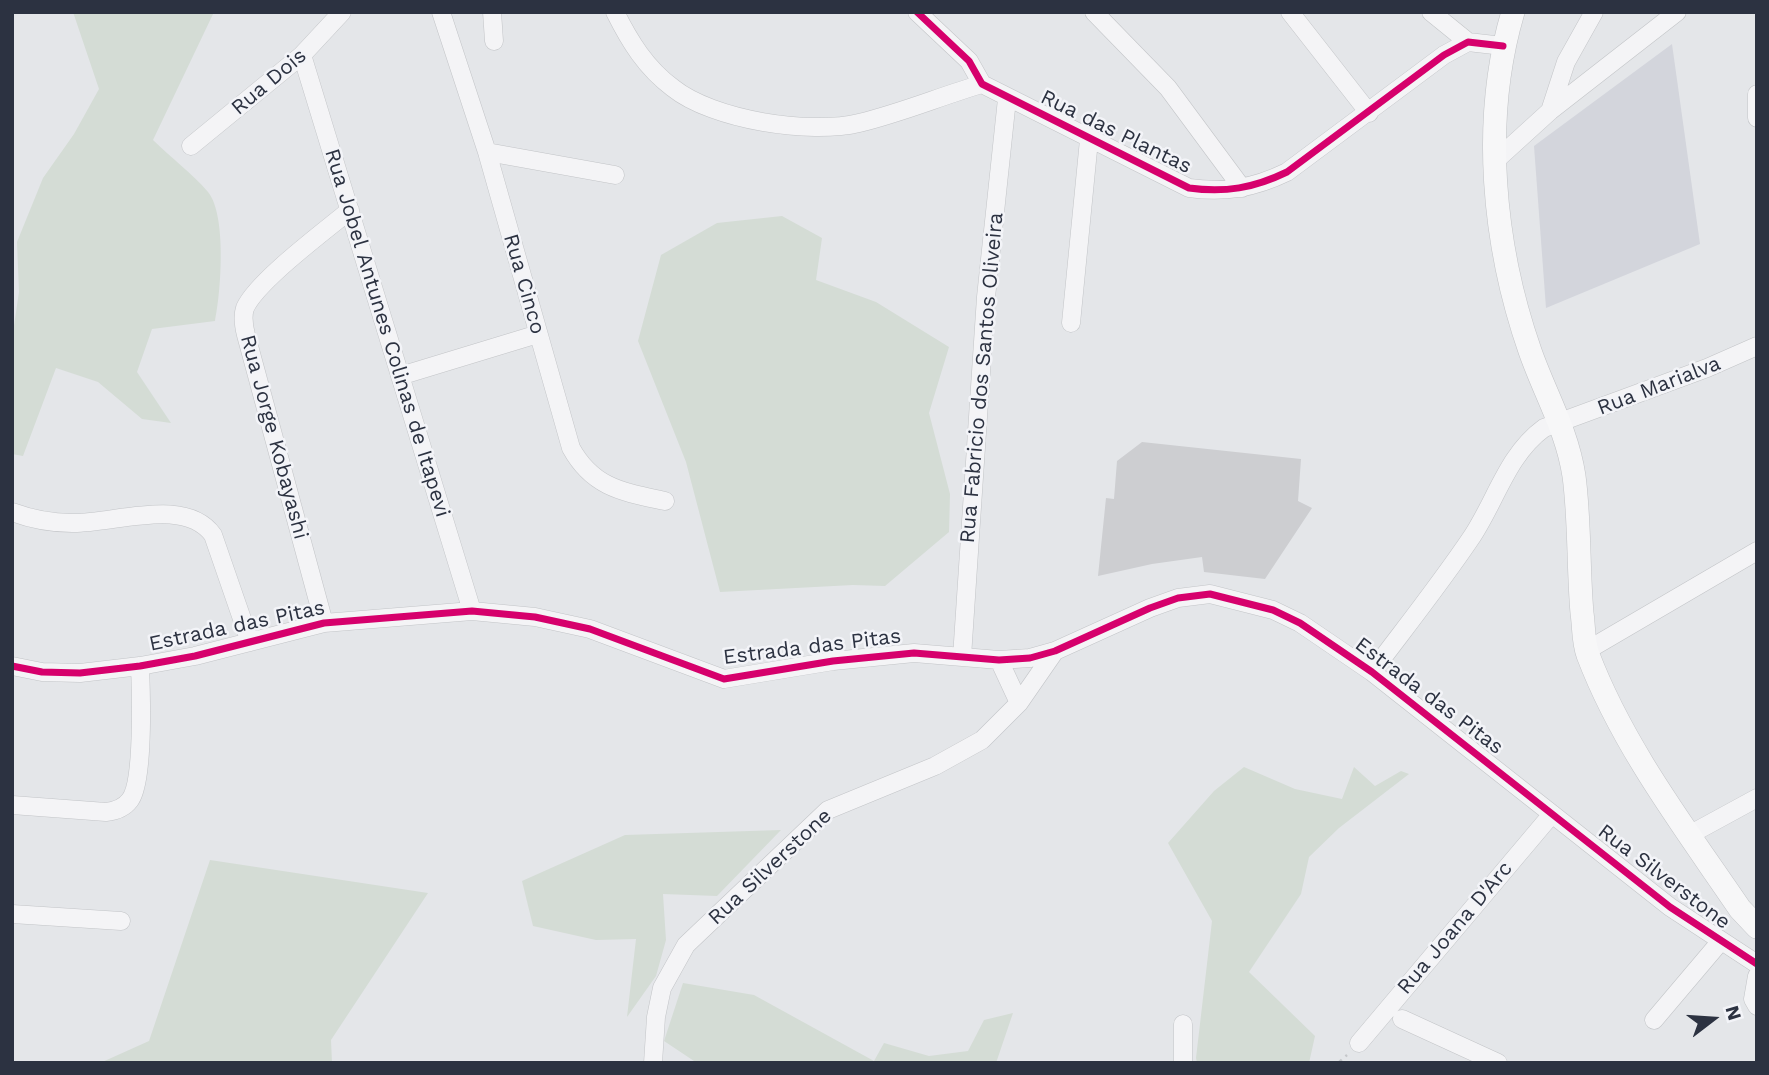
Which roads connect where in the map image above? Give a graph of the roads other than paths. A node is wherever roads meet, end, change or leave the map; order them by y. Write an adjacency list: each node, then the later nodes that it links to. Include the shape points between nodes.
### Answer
1 (342, 12): 15 (street, Rua Dois)
2 (441, 12): 24 (street, Rua Cinco)
3 (492, 12): 12 (street)
4 (615, 12): 16 (street, via 631,43 676,91 770,125 857,124)
5 (917, 12): 16 (street, Rua das Plantas, via 969,61)
6 (1094, 12): 27 (street, via 1168,88)
7 (1290, 12): 20 (street)
8 (1431, 12): 13 (street)
9 (1594, 12): 19 (street, via 1566,62)
10 (1677, 12): 19 (street)
11 (1508, 14): 14 (main road)
12 (494, 41)
13 (1468, 42): 14 (street); 20 (street, Rua das Plantas)
14 (1503, 46): 25 (main road)
15 (302, 55): 23 (street, Rua Dois); 28 (street, Rua Jobel Antunes Colinas de Itapevi)
16 (982, 84): 18 (street, Rua das Plantas)
17 (1756, 96): 21 (street)
18 (1007, 99): 22 (street, Rua das Plantas); 42 (street, Rua Fabricio dos Santos Oliveira, via 984,322)
19 (1550, 111): 25 (street)
20 (1369, 113): 27 (street, Rua das Plantas, via 1287,172)
21 (1757, 118)
22 (1089, 140): 27 (street, Rua das Plantas, via 1189,187); 29 (street)
23 (191, 146)
24 (487, 152): 26 (street); 30 (street, Rua Cinco)
25 (1495, 161): 33 (main road, via 1520,317)
26 (615, 175)
27 (1242, 188)
28 (350, 210): 32 (street, Rua Jobel Antunes Colinas de Itapevi); 38 (street, Rua Jorge Kobayashi, via 261,287 244,314)
29 (1071, 323)
30 (538, 334): 32 (street); 34 (street, Rua Cinco, via 580,465 596,479 624,492)
31 (1757, 346): 33 (street, Rua Marialva)
32 (400, 376): 37 (street, Rua Jobel Antunes Colinas de Itapevi)
33 (1561, 424): 41 (main road, via 1578,511); 46 (street, Rua Marialva, via 1545,428 1517,454 1470,540)
34 (665, 501)
35 (12, 512): 39 (street, via 70,523 163,515 194,518 205,524 213,535)
36 (1757, 551): 41 (street)
37 (472, 611): 38 (street, Estrada das Pitas); 42 (street, Estrada das Pitas, via 536,617 590,629 724,679 833,660 901,654)
38 (324, 623): 39 (street, Estrada das Pitas)
39 (250, 642): 45 (street, Estrada das Pitas)
40 (1055, 651): 43 (street, Estrada das Pitas); 46 (street, Estrada das Pitas, via 1125,616 1178,598 1210,594 1273,610 1300,623); 47 (street, Rua Silverstone)
41 (1586, 651): 51 (main road, via 1619,722)
42 (962, 657): 43 (street, Estrada das Pitas)
43 (999, 660): 47 (street)
44 (12, 666): 45 (street, Estrada das Pitas, via 80,673)
45 (140, 666): 49 (street, via 137,772 130,800 120,809 106,812)
46 (1372, 672): 50 (street, Estrada das Pitas)
47 (1019, 703): 63 (street, Rua Silverstone, via 962,753 828,810 685,945 663,988)
48 (1757, 798): 51 (street)
49 (12, 805)
50 (1552, 814): 55 (street, Rua Silverstone); 62 (street, Rua Joana D'Arc)
51 (1689, 835): 54 (main road)
52 (12, 914): 53 (street)
53 (121, 921)
54 (1757, 927)
55 (1720, 942): 56 (street, Rua Silverstone); 60 (street)
56 (1757, 964)
57 (1757, 976): 58 (street, via 1753,999)
58 (1757, 1006)
59 (1402, 1019): 65 (street)
60 (1654, 1020)
61 (1183, 1024): 64 (street)
62 (1359, 1042)
63 (653, 1063)
64 (1182, 1063)
65 (1498, 1063)

